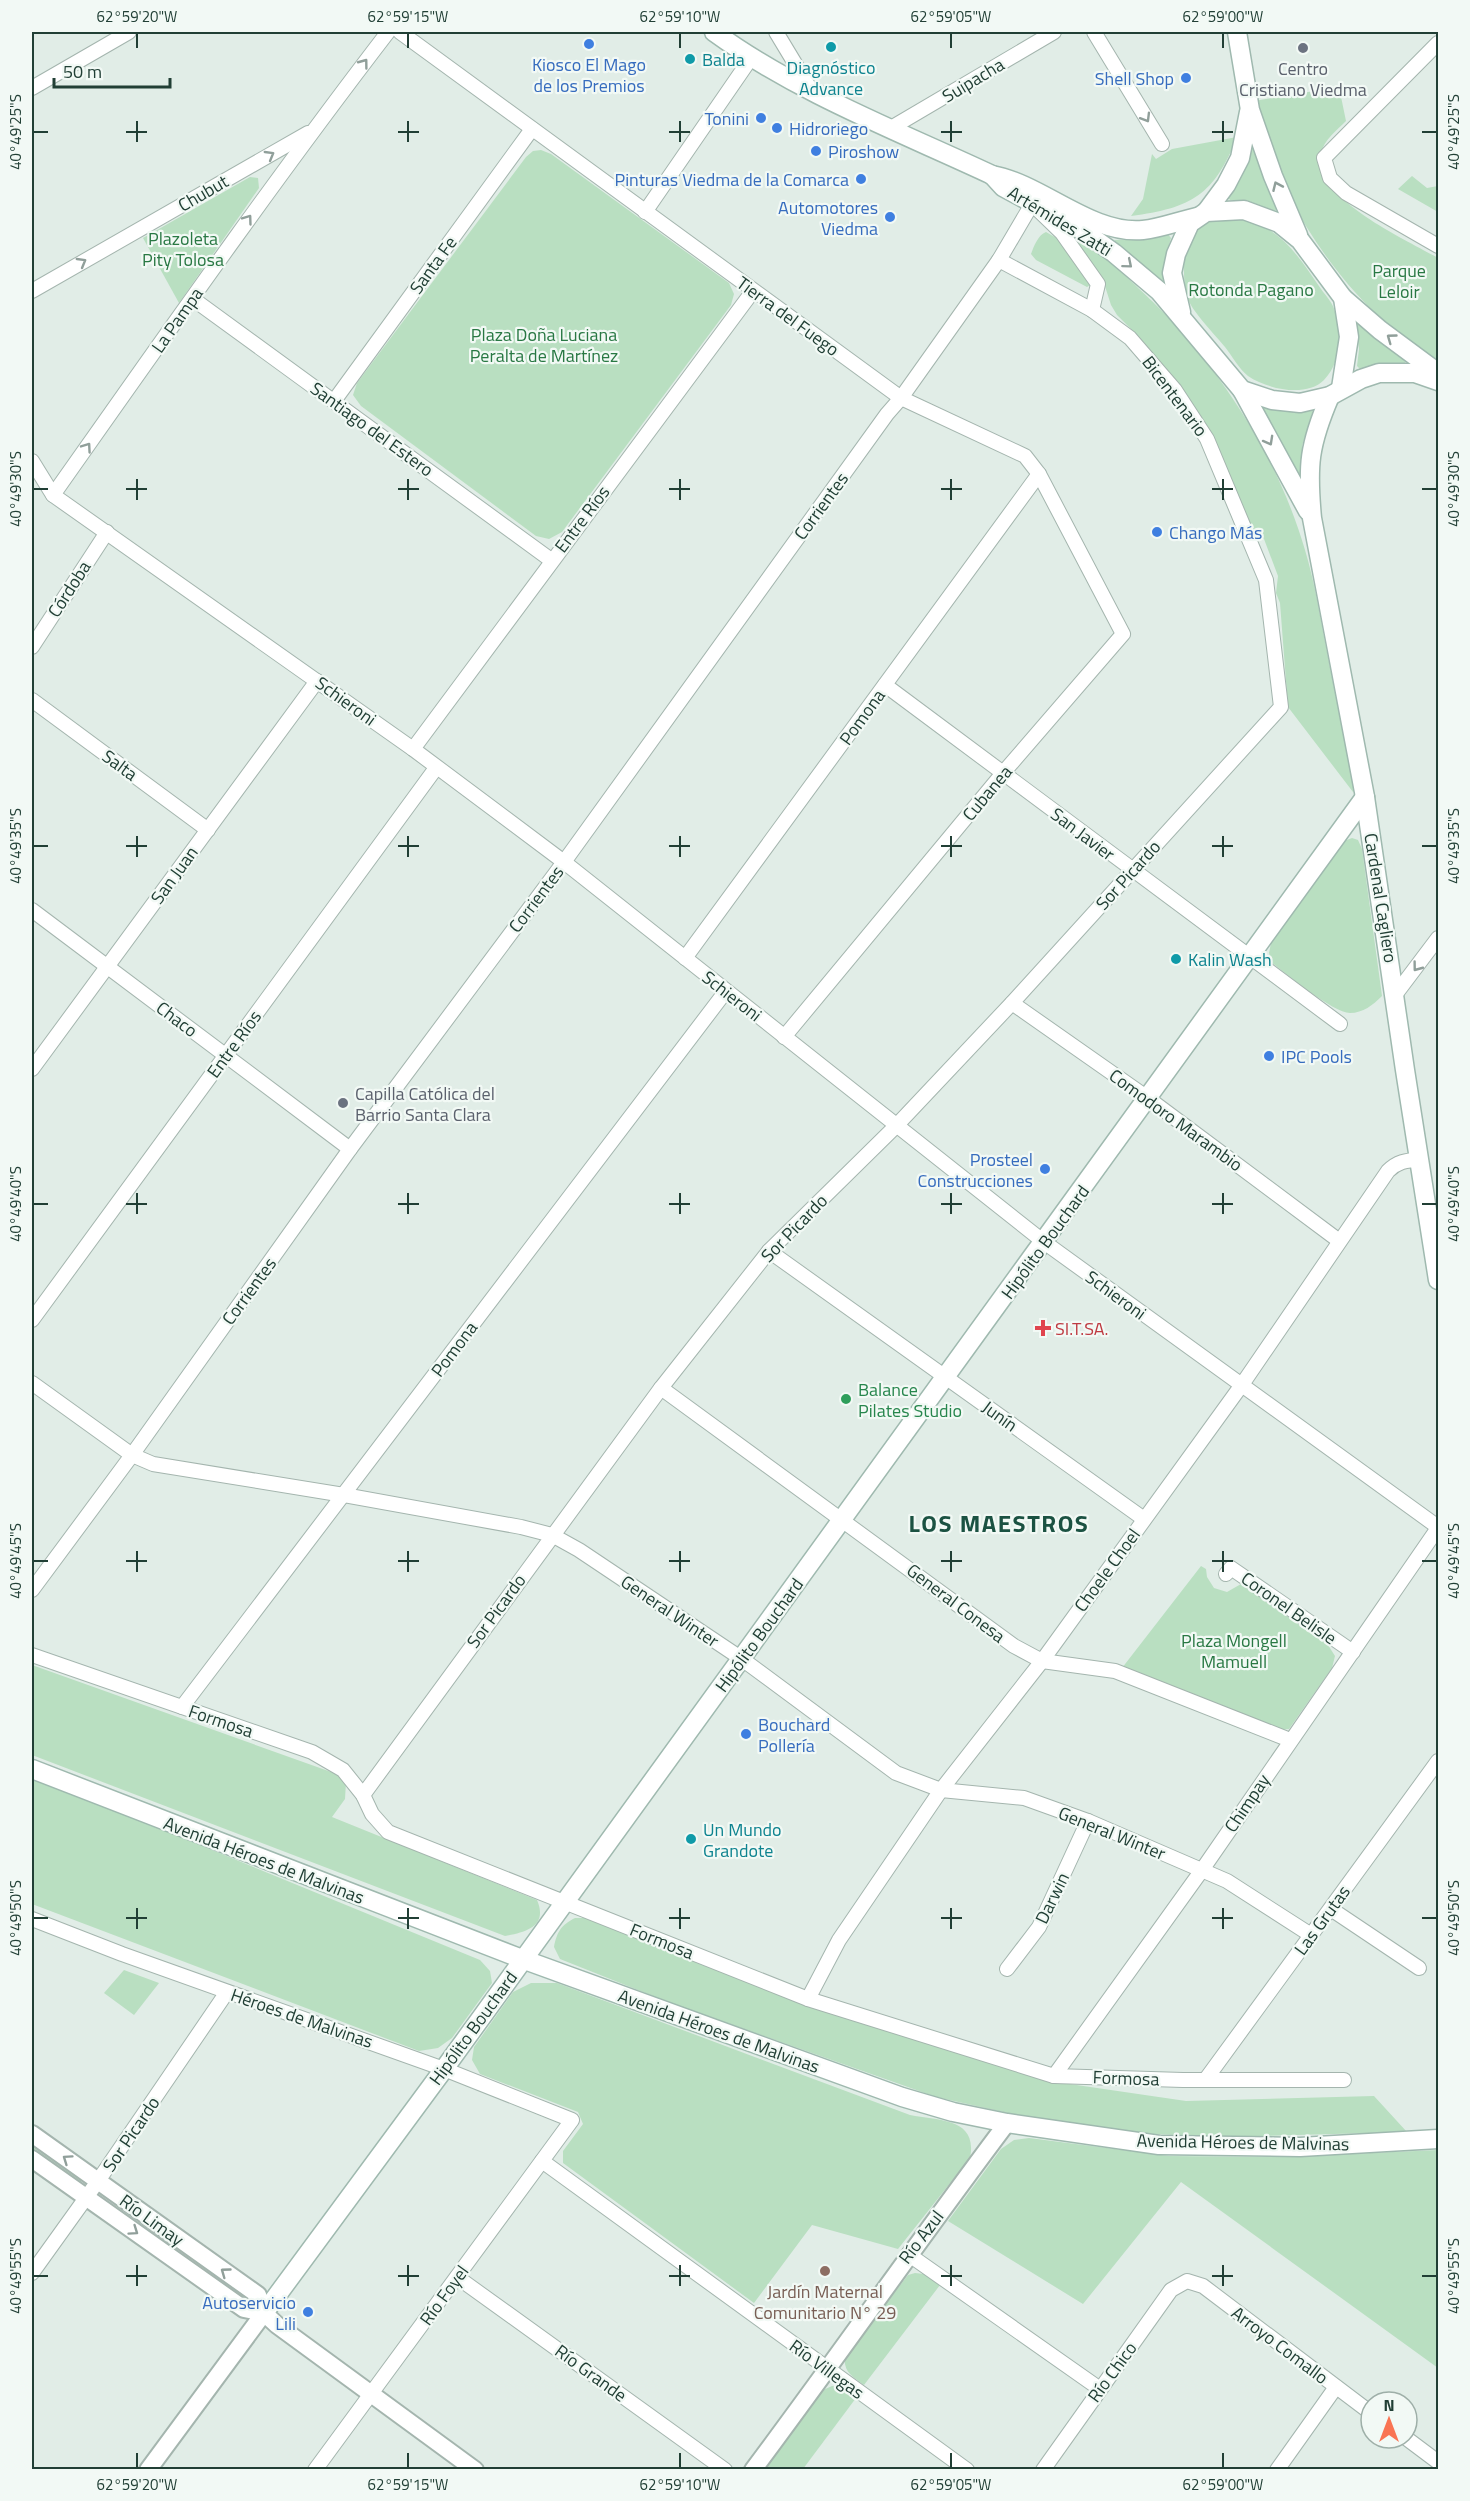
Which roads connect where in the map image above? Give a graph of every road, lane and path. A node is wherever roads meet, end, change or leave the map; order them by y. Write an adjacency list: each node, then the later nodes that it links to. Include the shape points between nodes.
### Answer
1 (129, 32): 11 (street)
2 (388, 32): 16 (street, La Pampa, one-way to 2)
3 (400, 32): 15 (street, Tierra del Fuego)
4 (714, 32): 10 (main road, Artémides Zatti)
5 (776, 32): 12 (street)
6 (1054, 32): 14 (street, Suipacha)
7 (1094, 32): 17 (street, one-way to 17)
8 (1237, 32): 13 (main road)
9 (1438, 43): 23 (street, via 1324,158 1330,178 1346,193)
10 (751, 58): 12 (main road, Artémides Zatti); 20 (street)
11 (32, 88)
12 (811, 90): 14 (main road, Artémides Zatti)
13 (1250, 110): 21 (main road, via 1240,158 1226,184); 22 (main road, one-way to 13)
14 (891, 128): 18 (main road, Artémides Zatti)
15 (532, 129): 20 (street, Tierra del Fuego); 36 (street, Santa Fe)
16 (312, 130): 25 (street, Chubut, one-way to 16); 28 (street, La Pampa, one-way to 16)
17 (1162, 144)
18 (992, 175): 19 (main road, Artémides Zatti, via 1003,187); 21 (main road, Artémides Zatti, via 1010,178 1097,222 1121,228 1142,230)
19 (1032, 204): 24 (street, Corrientes); 29 (street, via 1062,233 1098,284); 30 (main road, Artémides Zatti, one-way to 30, via 1082,230 1114,253)
20 (645, 212): 26 (street, Tierra del Fuego)
21 (1201, 214): 22 (main road, via 1244,210 1279,223); 30 (main road, via 1185,232 1172,273)
22 (1300, 240): 27 (main road)
23 (1438, 246)
24 (999, 260): 29 (street, Bicentenario); 35 (street, Corrientes)
25 (32, 291)
26 (753, 291): 35 (street, Tierra del Fuego); 42 (street, Entre Ríos)
27 (1343, 298): 31 (main road, one-way to 27); 34 (main road, via 1349,337)
28 (192, 299): 36 (street, Santiago del Estero); 39 (street, La Pampa, one-way to 28)
29 (1092, 310): 48 (street, Bicentenario, via 1130,338 1175,390 1207,439 1266,580)
30 (1182, 316): 33 (main road)
31 (1438, 373)
32 (1438, 381): 34 (main road, via 1416,373 1379,373)
33 (1242, 390): 34 (main road, via 1272,400 1300,403); 40 (main road, Cardenal Cagliero, one-way to 40)
34 (1336, 392): 40 (main road, Cardenal Cagliero, via 1315,430 1310,455)
35 (901, 398): 38 (street, Tierra del Fuego, via 1025,456); 54 (street, Corrientes)
36 (334, 401): 42 (street, Santiago del Estero)
37 (32, 461): 39 (street, Schieroni)
38 (1038, 474): 43 (street, Tierra del Fuego); 46 (street, Pomona)
39 (53, 495): 41 (street, Schieroni)
40 (1311, 518): 52 (main road, Cardenal Cagliero)
41 (108, 532): 44 (street, Córdoba); 45 (street, Schieroni)
42 (551, 560): 49 (street, Entre Ríos)
43 (1123, 634): 51 (street, Cubanea)
44 (32, 647)
45 (317, 681): 49 (street, Schieroni); 53 (street, San Juan)
46 (885, 685): 51 (street, San Javier); 59 (street, Pomona)
47 (32, 700): 53 (street, Salta)
48 (1281, 707): 55 (street, Sor Picardo)
49 (412, 749): 50 (street, Schieroni)
50 (436, 768): 54 (street, Schieroni); 66 (street, Entre Ríos)
51 (1003, 773): 55 (street, San Javier); 65 (street, Cubanea)
52 (1365, 797): 58 (main road, Hipólito Bouchard); 62 (main road, Cardenal Cagliero)
53 (208, 830): 60 (street, San Juan)
54 (564, 862): 59 (street, Schieroni); 70 (street, Corrientes)
55 (1131, 870): 58 (street, San Javier); 63 (street, Sor Picardo)
56 (32, 910): 60 (street, Chaco)
57 (1438, 938): 62 (street, one-way to 62)
58 (1248, 956): 64 (street, San Javier); 68 (main road, Hipólito Bouchard)
59 (685, 958): 61 (street, Schieroni)
60 (107, 966): 66 (street, Chaco); 67 (street, San Juan)
61 (726, 991): 65 (street, Schieroni); 82 (street, Pomona)
62 (1395, 995): 71 (main road, Cardenal Cagliero)
63 (1012, 1003): 68 (street, Comodoro Marambio); 69 (street, Sor Picardo)
64 (1340, 1023)
65 (784, 1037): 69 (street, Schieroni)
66 (225, 1055): 70 (street, Chaco); 76 (street, Entre Ríos)
67 (32, 1069)
68 (1149, 1099): 72 (street, Comodoro Marambio); 73 (main road, Hipólito Bouchard)
69 (896, 1126): 73 (street, Schieroni); 74 (street, Sor Picardo)
70 (350, 1149): 81 (street, Corrientes)
71 (1419, 1160): 72 (street, Choele Choel, via 1395,1164); 75 (main road, Cardenal Cagliero)
72 (1338, 1240): 79 (street, Choele Choel)
73 (1044, 1242): 77 (main road, Hipólito Bouchard); 79 (street, Schieroni)
74 (769, 1251): 77 (street, Junín); 80 (street, Sor Picardo)
75 (1438, 1280)
76 (32, 1320)
77 (946, 1377): 83 (street, Junín); 84 (main road, Hipólito Bouchard)
78 (32, 1383): 81 (street, General Winter)
79 (1240, 1386): 83 (street, Choele Choel); 85 (street, Schieroni)
80 (661, 1388): 84 (street, General Conesa); 86 (street, Sor Picardo)
81 (132, 1455): 82 (street, General Winter, via 153,1464); 88 (street, Corrientes)
82 (344, 1495): 86 (street, General Winter); 93 (street, Pomona)
83 (1144, 1519): 92 (street, Choele Choel)
84 (843, 1520): 91 (main road, Hipólito Bouchard); 92 (street, General Conesa, via 1014,1646)
85 (1438, 1528): 89 (street, Chimpay)
86 (552, 1535): 91 (street, General Winter); 98 (street, Sor Picardo)
87 (1226, 1574): 89 (street, Coronel Belisle, via 1231,1568)
88 (32, 1590)
89 (1353, 1652): 94 (street, Chimpay)
90 (32, 1655): 93 (street, Formosa)
91 (742, 1659): 97 (street, General Winter, via 896,1773); 101 (main road, Hipólito Bouchard)
92 (1042, 1661): 94 (street, General Conesa, via 1115,1671); 97 (street, Choele Choel)
93 (182, 1707): 98 (street, Formosa, via 312,1752 343,1770)
94 (1290, 1740): 100 (street, Chimpay)
95 (1438, 1761): 102 (street, Las Grutas)
96 (32, 1769): 105 (main road, Avenida Héroes de Malvinas)
97 (941, 1790): 99 (street, General Winter, via 1024,1798); 109 (street, Choele Choel, via 839,1940)
98 (363, 1795): 101 (street, Formosa, via 372,1814 388,1832)
99 (1088, 1821): 100 (street, General Winter); 107 (street, Darwin, via 1038,1927)
100 (1202, 1870): 104 (street, General Winter, via 1227,1881); 111 (street, Chimpay)
101 (565, 1902): 105 (main road, Hipólito Bouchard); 109 (street, Formosa)
102 (1331, 1909): 104 (street, Las Grutas); 106 (street)
103 (32, 1919): 108 (street, Héroes de Malvinas)
104 (1311, 1935): 112 (street, Las Grutas)
105 (522, 1959): 110 (main road, Hipólito Bouchard); 115 (main road, Avenida Héroes de Malvinas, via 902,2097)
106 (1419, 1968)
107 (1007, 1969)
108 (228, 1992): 110 (street, Héroes de Malvinas); 120 (street, Sor Picardo)
109 (808, 1999): 111 (street, Formosa)
110 (444, 2068): 114 (street, Héroes de Malvinas); 126 (main road, Hipólito Bouchard)
111 (1054, 2076): 112 (street, Formosa)
112 (1206, 2079): 113 (street, Formosa)
113 (1344, 2080)
114 (572, 2120): 119 (street, Río Foyel)
115 (1007, 2123): 117 (main road, Avenida Héroes de Malvinas, via 1159,2145 1300,2147); 122 (street, Río Azul)
116 (32, 2134): 120 (street, Río Limay, one-way to 116)
117 (1438, 2139)
118 (32, 2159): 121 (street, Río Limay)
119 (542, 2161): 124 (street, Río Foyel); 127 (street, Río Villegas)
120 (98, 2181): 121 (street, Sor Picardo); 126 (street, Río Limay, one-way to 120, via 258,2295)
121 (87, 2197): 123 (street, Sor Picardo); 126 (street, Río Limay, one-way to 126, via 244,2309)
122 (908, 2254): 127 (street, Río Azul); 129 (street)
123 (32, 2273)
124 (457, 2277): 130 (street, Río Foyel); 137 (street, Río Grande)
125 (1187, 2281): 128 (street, Arroyo Comallo, via 1203,2286); 129 (street, Río Chico, via 1171,2290)
126 (264, 2313): 130 (street, Río Limay); 134 (street, Hipólito Bouchard)
127 (828, 2370): 138 (street, Río Azul); 139 (street, Río Villegas)
128 (1336, 2387): 131 (street, Arroyo Comallo); 141 (street)
129 (1100, 2389): 140 (street, Río Chico)
130 (372, 2393): 135 (street, Río Foyel); 136 (street, Río Limay)
131 (1359, 2404)
132 (1419, 2448): 133 (street)
133 (1438, 2462)
134 (148, 2469)
135 (315, 2469)
136 (475, 2469)
137 (725, 2469)
138 (753, 2469)
139 (967, 2469)
140 (1043, 2469)
141 (1276, 2469)

